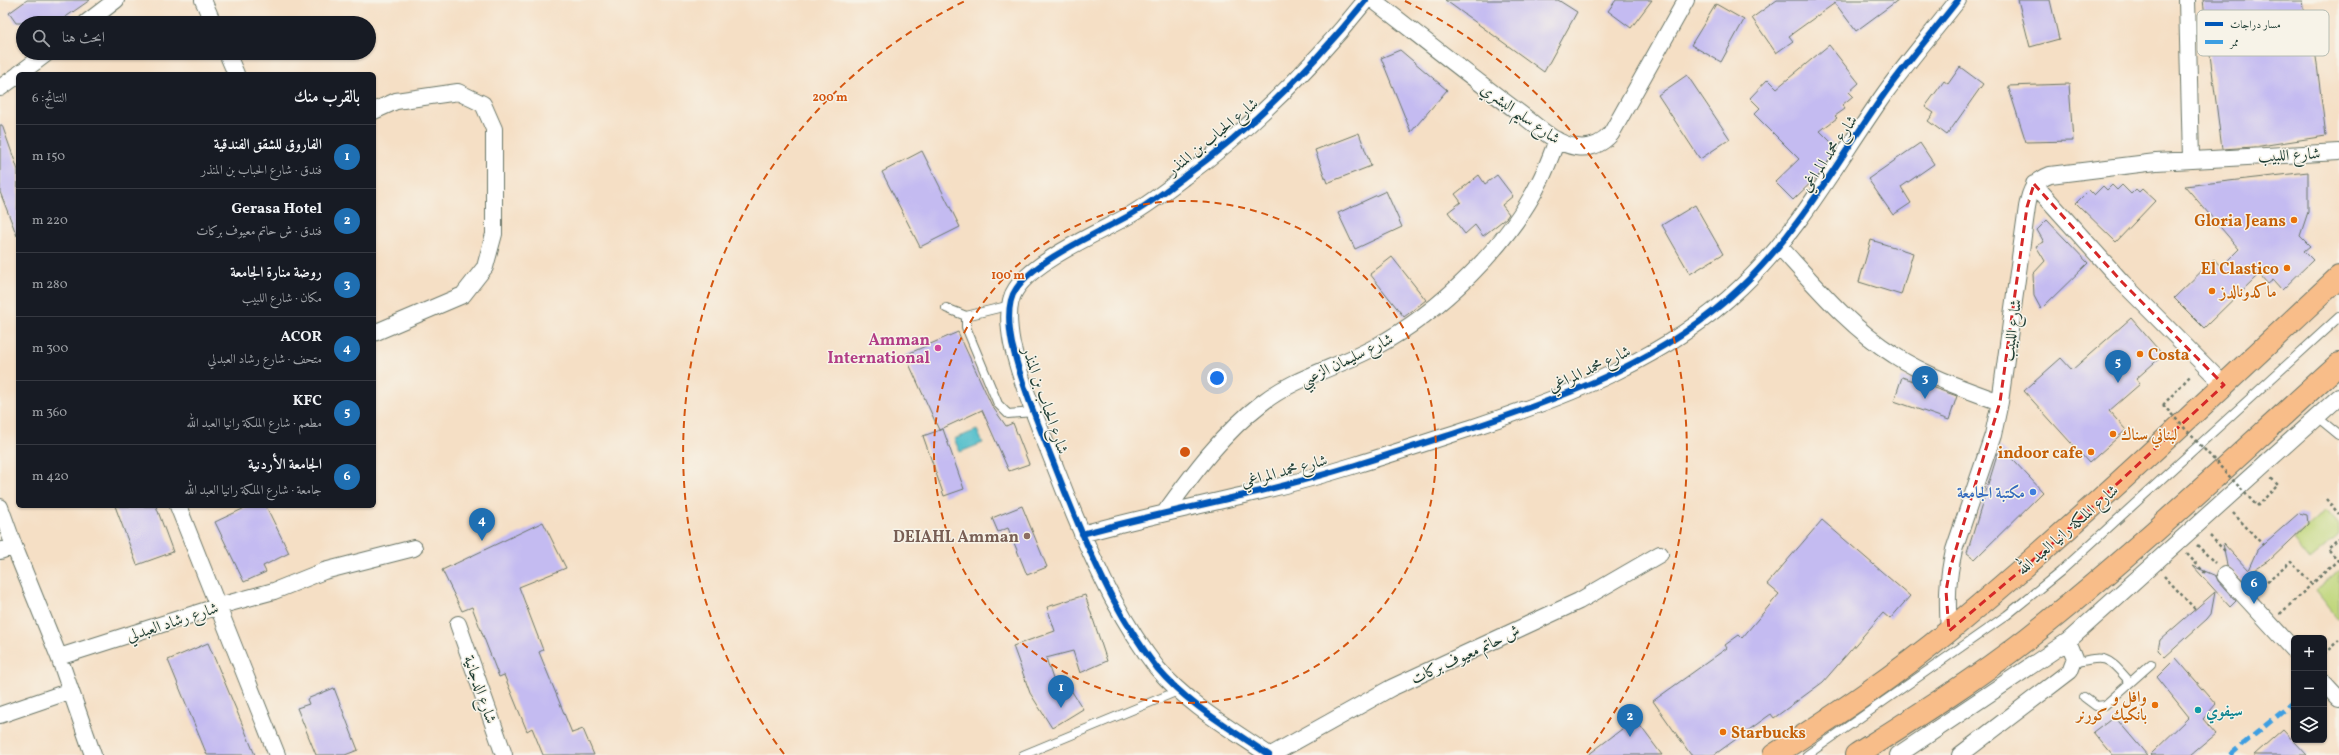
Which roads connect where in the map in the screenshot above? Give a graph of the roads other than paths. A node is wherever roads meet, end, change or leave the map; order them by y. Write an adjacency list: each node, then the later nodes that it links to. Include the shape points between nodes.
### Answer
1 (116, 0): 8 (street)
2 (203, 0): 9 (street)
3 (1366, 0): 23 (street, شارع الحباب بن المنذر, via 1331,43 1266,109 1186,176 1139,209 1043,263 1023,279 1013,292)
4 (1373, 0): 17 (street, شارع سليم البشري)
5 (1686, 0): 17 (street, شارع سليم البشري, via 1640,85 1605,140 1588,147 1575,147)
6 (1958, 0): 21 (street, شارع محمد المراغي, via 1886,91)
7 (2186, 0): 19 (street)
8 (95, 16)
9 (210, 16)
10 (38, 60): 12 (street)
11 (230, 60): 13 (street)
12 (25, 72)
13 (235, 72)
14 (16, 80): 15 (street)
15 (0, 88)
16 (376, 109): 27 (street, via 396,101 458,92 483,104 494,129 494,234 485,267 463,295)
17 (1557, 140): 37 (street, شارع سليمان الزعبي, via 1541,179 1519,217 1469,276 1438,304 1394,336 1374,348 1305,378 1263,402 1223,438)
18 (2339, 152): 19 (street, شارع اللبيب)
19 (2191, 159): 20 (street, شارع اللبيب, via 2050,175)
20 (2034, 184): 29 (street, via 2122,282); 30 (street, شارع اللبيب, via 2029,193)
21 (1779, 246): 30 (street, via 1831,301 1894,356 1961,388); 37 (street, شارع محمد المراغي, via 1742,286 1708,317 1684,335 1602,379 1518,413 1359,464 1265,490)
22 (2339, 277): 29 (main road, شارع الملكة رانيا العبد الله)
23 (1011, 305): 25 (lane, via 978,311); 32 (street, شارع الحباب بن المنذر, via 1009,314 1012,342)
24 (946, 308): 25 (lane)
25 (966, 316): 32 (lane, via 966,327 998,404 1008,414)
26 (2339, 317): 64 (lane, via 2055,576 2007,616)
27 (376, 332)
28 (2339, 364): 65 (main road, via 2150,536 2027,639 1965,684)
29 (2224, 385): 45 (main road, شارع الملكة رانيا العبد الله, via 2052,544)
30 (2000, 402): 45 (street, شارع اللبيب, via 1993,435 1954,550 1946,591)
31 (2336, 404): 33 (street)
32 (1034, 412): 38 (street, شارع الحباب بن المنذر)
33 (2317, 417): 34 (lane); 46 (street)
34 (2339, 435)
35 (0, 507): 39 (street)
36 (179, 508): 43 (street)
37 (1166, 511): 38 (street, شارع محمد المراغي)
38 (1082, 534): 54 (street, شارع الحباب بن المنذر, via 1139,644)
39 (7, 548): 48 (street)
40 (414, 548): 43 (street, شارع رشاد العبدلي, via 324,571 274,591)
41 (1660, 554): 62 (street, ش حاتم معيوف بركات, via 1572,604 1391,688)
42 (2225, 575): 47 (street)
43 (219, 606): 48 (street, شارع رشاد العبدلي); 59 (street)
44 (458, 624): 60 (street, شارع الدجانية)
45 (1949, 631): 63 (main road, شارع الملكة رانيا العبد الله)
46 (2068, 641): 49 (street); 66 (street)
47 (2291, 647)
48 (59, 657): 53 (street)
49 (2075, 662): 51 (lane, via 2104,658 2113,663); 67 (street, via 2070,671)
50 (2151, 664): 51 (lane)
51 (2130, 682): 55 (lane, via 2102,706 2096,706)
52 (2327, 686): 56 (street)
53 (70, 691): 57 (street); 58 (street)
54 (1178, 691): 61 (lane); 62 (street, شارع الحباب بن المنذر)
55 (2084, 696)
56 (2339, 699)
57 (0, 715)
58 (93, 755)
59 (277, 755)
60 (504, 755)
61 (1023, 755)
62 (1270, 755)
63 (1774, 755)
64 (1807, 755)
65 (1856, 755)
66 (1898, 755)
67 (1960, 755)

